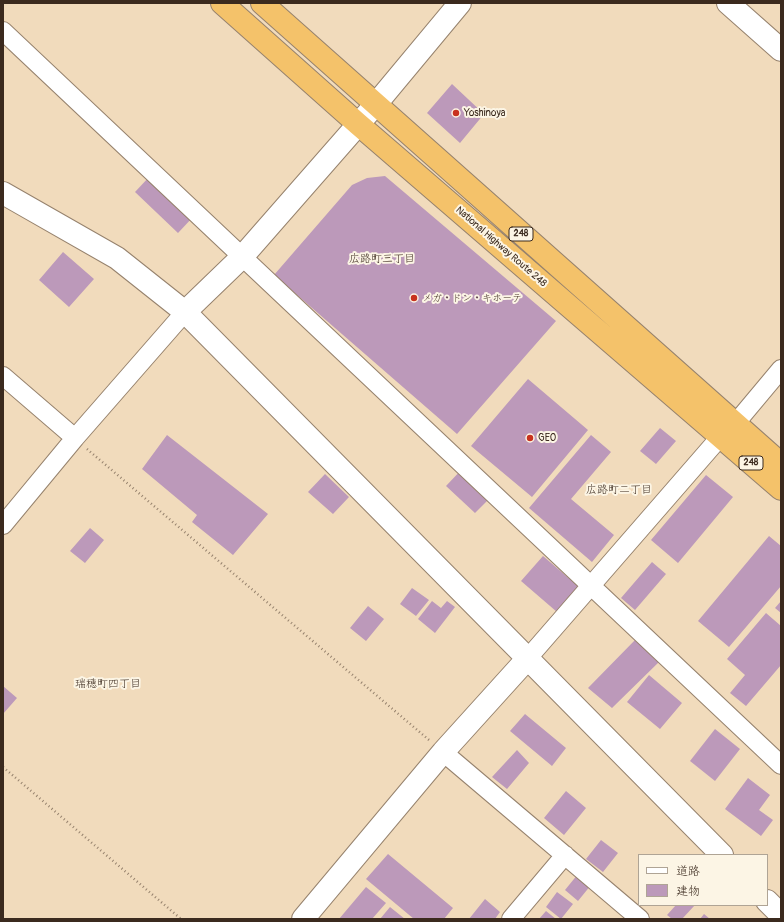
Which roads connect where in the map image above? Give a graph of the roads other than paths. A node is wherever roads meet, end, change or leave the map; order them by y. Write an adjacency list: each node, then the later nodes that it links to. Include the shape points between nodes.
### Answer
1 (222, 3): 8 (highway, National Highway Route 248 / 248)
2 (262, 3): 7 (highway, National Highway Route 248 / 248)
3 (460, 3): 7 (street)
4 (728, 3): 6 (street)
5 (3, 31): 10 (street)
6 (781, 50)
7 (376, 104): 8 (street); 14 (highway, National Highway Route 248 / 248)
8 (358, 124): 10 (street); 14 (highway, National Highway Route 248 / 248)
9 (3, 193): 11 (street, via 117,258)
10 (242, 257): 11 (street); 19 (street)
11 (185, 312): 15 (street); 20 (street)
12 (781, 368): 14 (street)
13 (3, 376): 15 (street)
14 (728, 430): 16 (highway, National Highway Route 248 / 248); 17 (highway, National Highway Route 248 / 248); 19 (street)
15 (75, 438): 18 (street)
16 (781, 464)
17 (781, 489)
18 (3, 525)
19 (590, 586): 20 (street); 22 (street)
20 (528, 658): 21 (street); 23 (street)
21 (443, 752): 24 (street); 27 (street)
22 (781, 765)
23 (721, 854)
24 (565, 855): 28 (street); 29 (street)
25 (768, 902): 26 (street)
26 (781, 915)
27 (303, 919)
28 (511, 919)
29 (640, 919)

